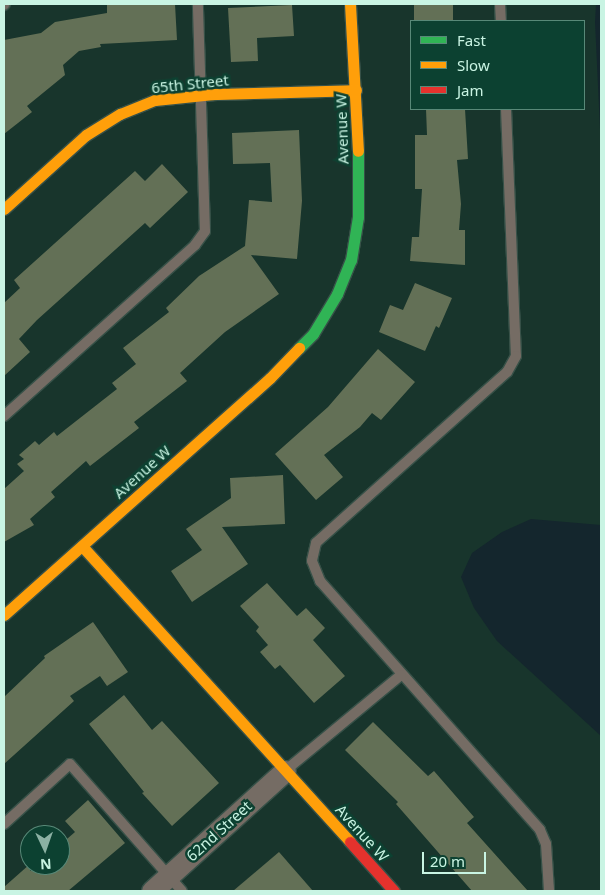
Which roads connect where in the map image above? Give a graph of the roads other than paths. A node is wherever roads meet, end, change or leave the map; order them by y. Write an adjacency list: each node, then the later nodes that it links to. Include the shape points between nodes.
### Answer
1 (198, 4): 6 (lane)
2 (350, 4): 5 (street, Avenue W)
3 (500, 4): 4 (lane)
4 (501, 20)
5 (356, 90): 6 (street, 65th Street); 10 (street, Avenue W, via 358,217 351,260 313,334 270,378)
6 (202, 95): 8 (street, 65th Street, via 155,100 120,114 86,135); 9 (lane, via 206,231 195,245)
7 (506, 110): 12 (lane, via 516,356 507,372 316,543 312,553 314,570 320,581)
8 (4, 209)
9 (4, 416)
10 (82, 546): 11 (street); 13 (street, Avenue W)
11 (4, 615)
12 (402, 675): 13 (lane); 18 (lane, via 540,830 548,858)
13 (286, 771): 15 (street, 62nd Street); 17 (street, Avenue W)
14 (4, 824): 15 (lane, via 70,764)
15 (176, 884): 16 (street, 62nd Street)
16 (152, 891)
17 (394, 891)
18 (549, 891)

